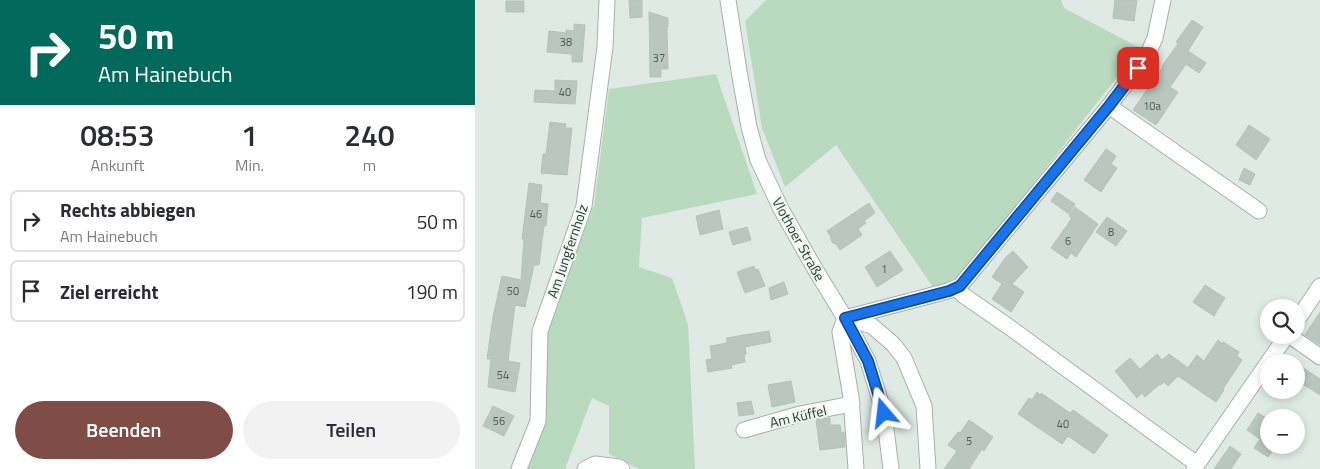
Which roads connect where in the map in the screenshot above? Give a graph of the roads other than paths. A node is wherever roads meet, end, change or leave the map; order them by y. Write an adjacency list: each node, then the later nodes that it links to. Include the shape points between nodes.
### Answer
1 (607, 0): 16 (street, Am Jungfernholz, via 605,46 584,206 540,330 538,421)
2 (728, 0): 9 (street, Vlothoer Straße, via 749,127 758,160 781,209)
3 (1163, 0): 4 (street, via 1155,38 1147,56)
4 (1109, 106): 5 (street); 7 (street)
5 (1259, 211)
6 (1320, 286): 8 (street)
7 (956, 288): 9 (street); 15 (street)
8 (1305, 308)
9 (845, 318): 13 (street, via 840,332); 20 (street, Vlothoer Straße, via 868,361 879,396); 21 (street, via 872,326 904,358 924,406)
10 (1282, 344): 15 (street)
11 (1301, 344): 12 (street)
12 (1320, 357)
13 (852, 404): 14 (street, Am Küffel); 19 (street)
14 (744, 430)
15 (1195, 466)
16 (519, 469)
17 (585, 469): 18 (street, via 595,464)
18 (622, 469)
19 (856, 469)
20 (891, 469)
21 (928, 469)

